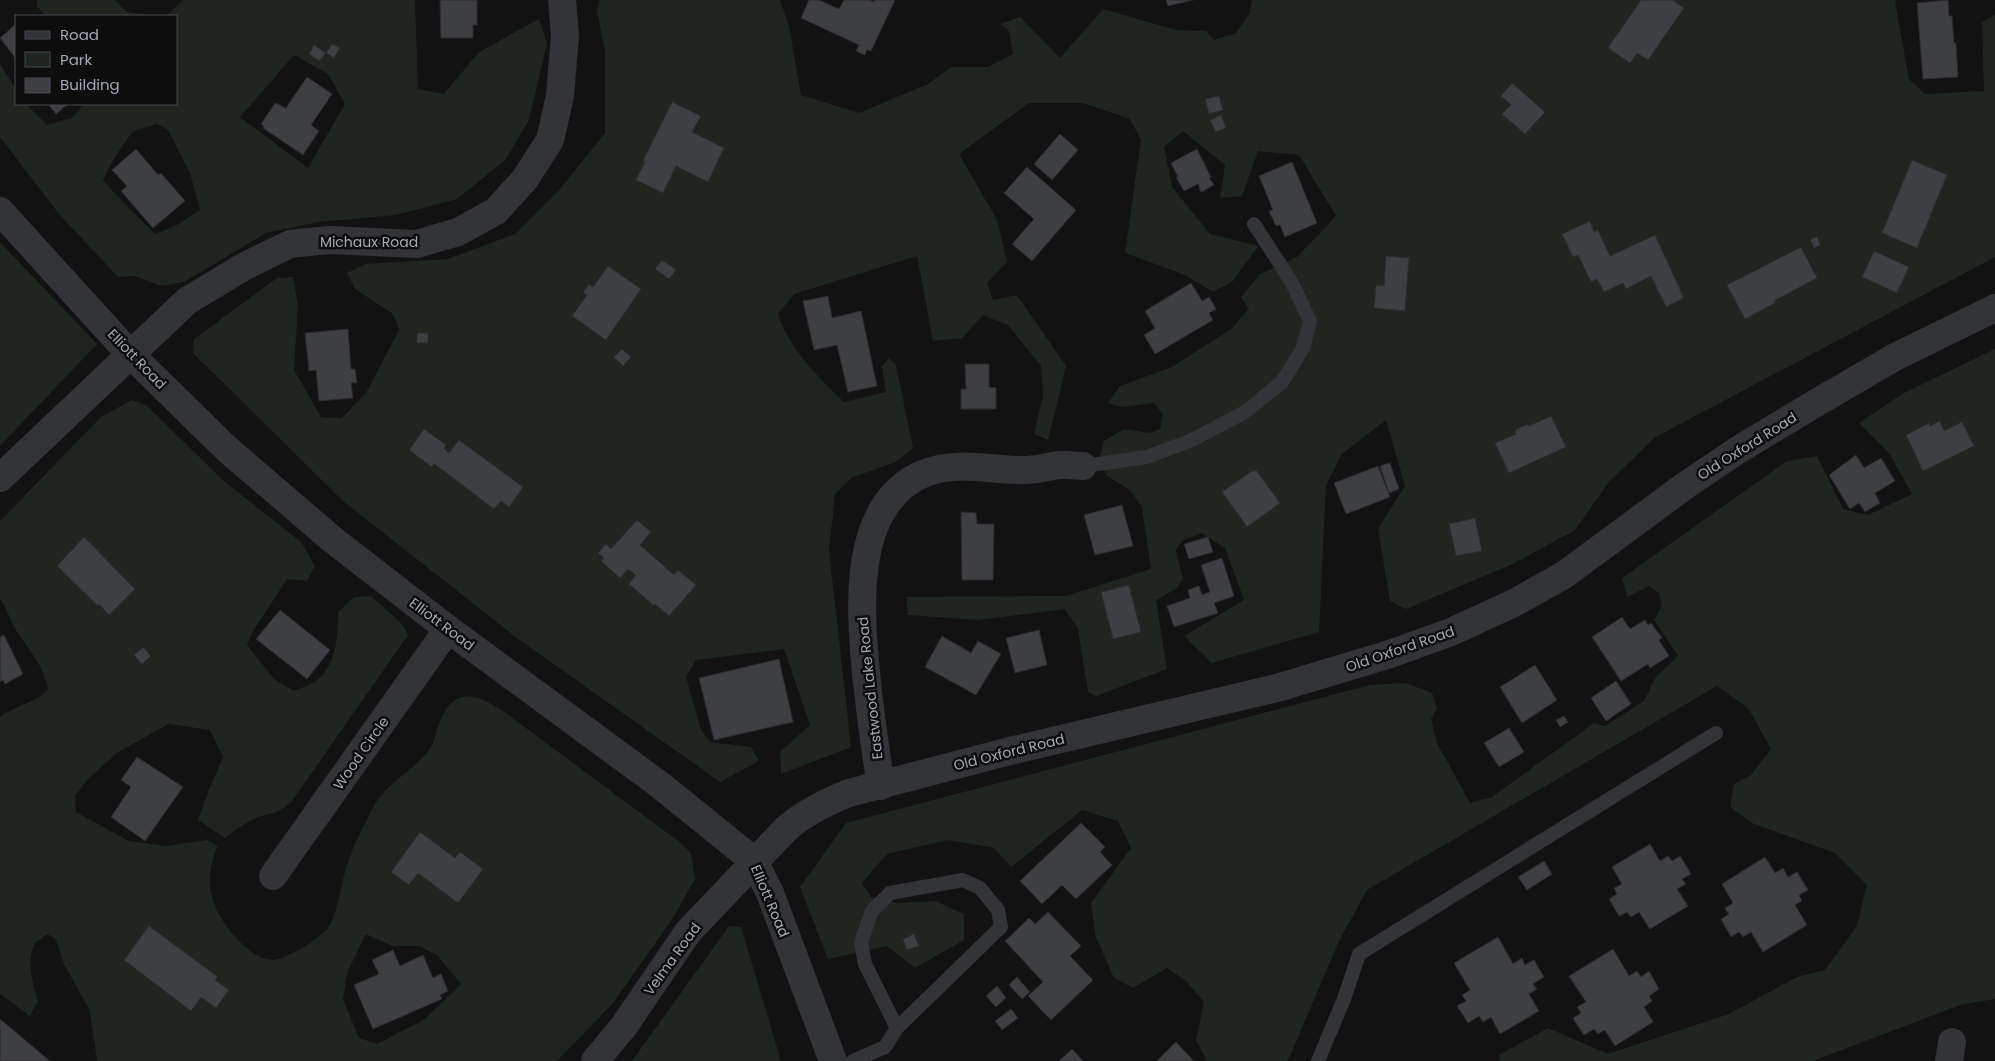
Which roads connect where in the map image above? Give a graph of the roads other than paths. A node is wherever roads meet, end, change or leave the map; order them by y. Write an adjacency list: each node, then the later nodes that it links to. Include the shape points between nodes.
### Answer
1 (562, 0): 5 (street, Michaux Road, via 564,44 560,96 550,140 525,179 496,211 458,232 416,244 330,240 290,244 188,301)
2 (0, 211): 5 (street, Elliott Road)
3 (1254, 224): 6 (lane, via 1291,281 1310,321 1302,348 1282,382 1245,412 1192,440 1147,457)
4 (1995, 308): 10 (street, Old Oxford Road, via 1895,357 1816,403 1686,485 1564,575 1451,632 1277,688 1010,751)
5 (131, 355): 7 (street, Michaux Road); 8 (street, Elliott Road, via 258,476 333,540)
6 (1083, 466): 10 (street, Eastwood Lake Road, via 1061,465 1029,470 947,467 923,474 889,500 868,547 862,599 871,724)
7 (0, 478)
8 (448, 629): 11 (street, Elliott Road, via 660,786); 12 (street, Wood Circle)
9 (1716, 733): 17 (lane, via 1359,954)
10 (881, 786): 11 (street, Old Oxford Road, via 827,801 804,814)
11 (754, 861): 14 (street, Velma Road, via 688,932 624,1026); 15 (street, Elliott Road, via 770,894)
12 (273, 876)
13 (897, 1028): 13 (lane, via 1001,927 998,910 980,888 963,880 890,893 872,910 861,942 865,964); 16 (lane, via 885,1047)
14 (594, 1061)
15 (833, 1061)
16 (852, 1061)
17 (1318, 1061)

